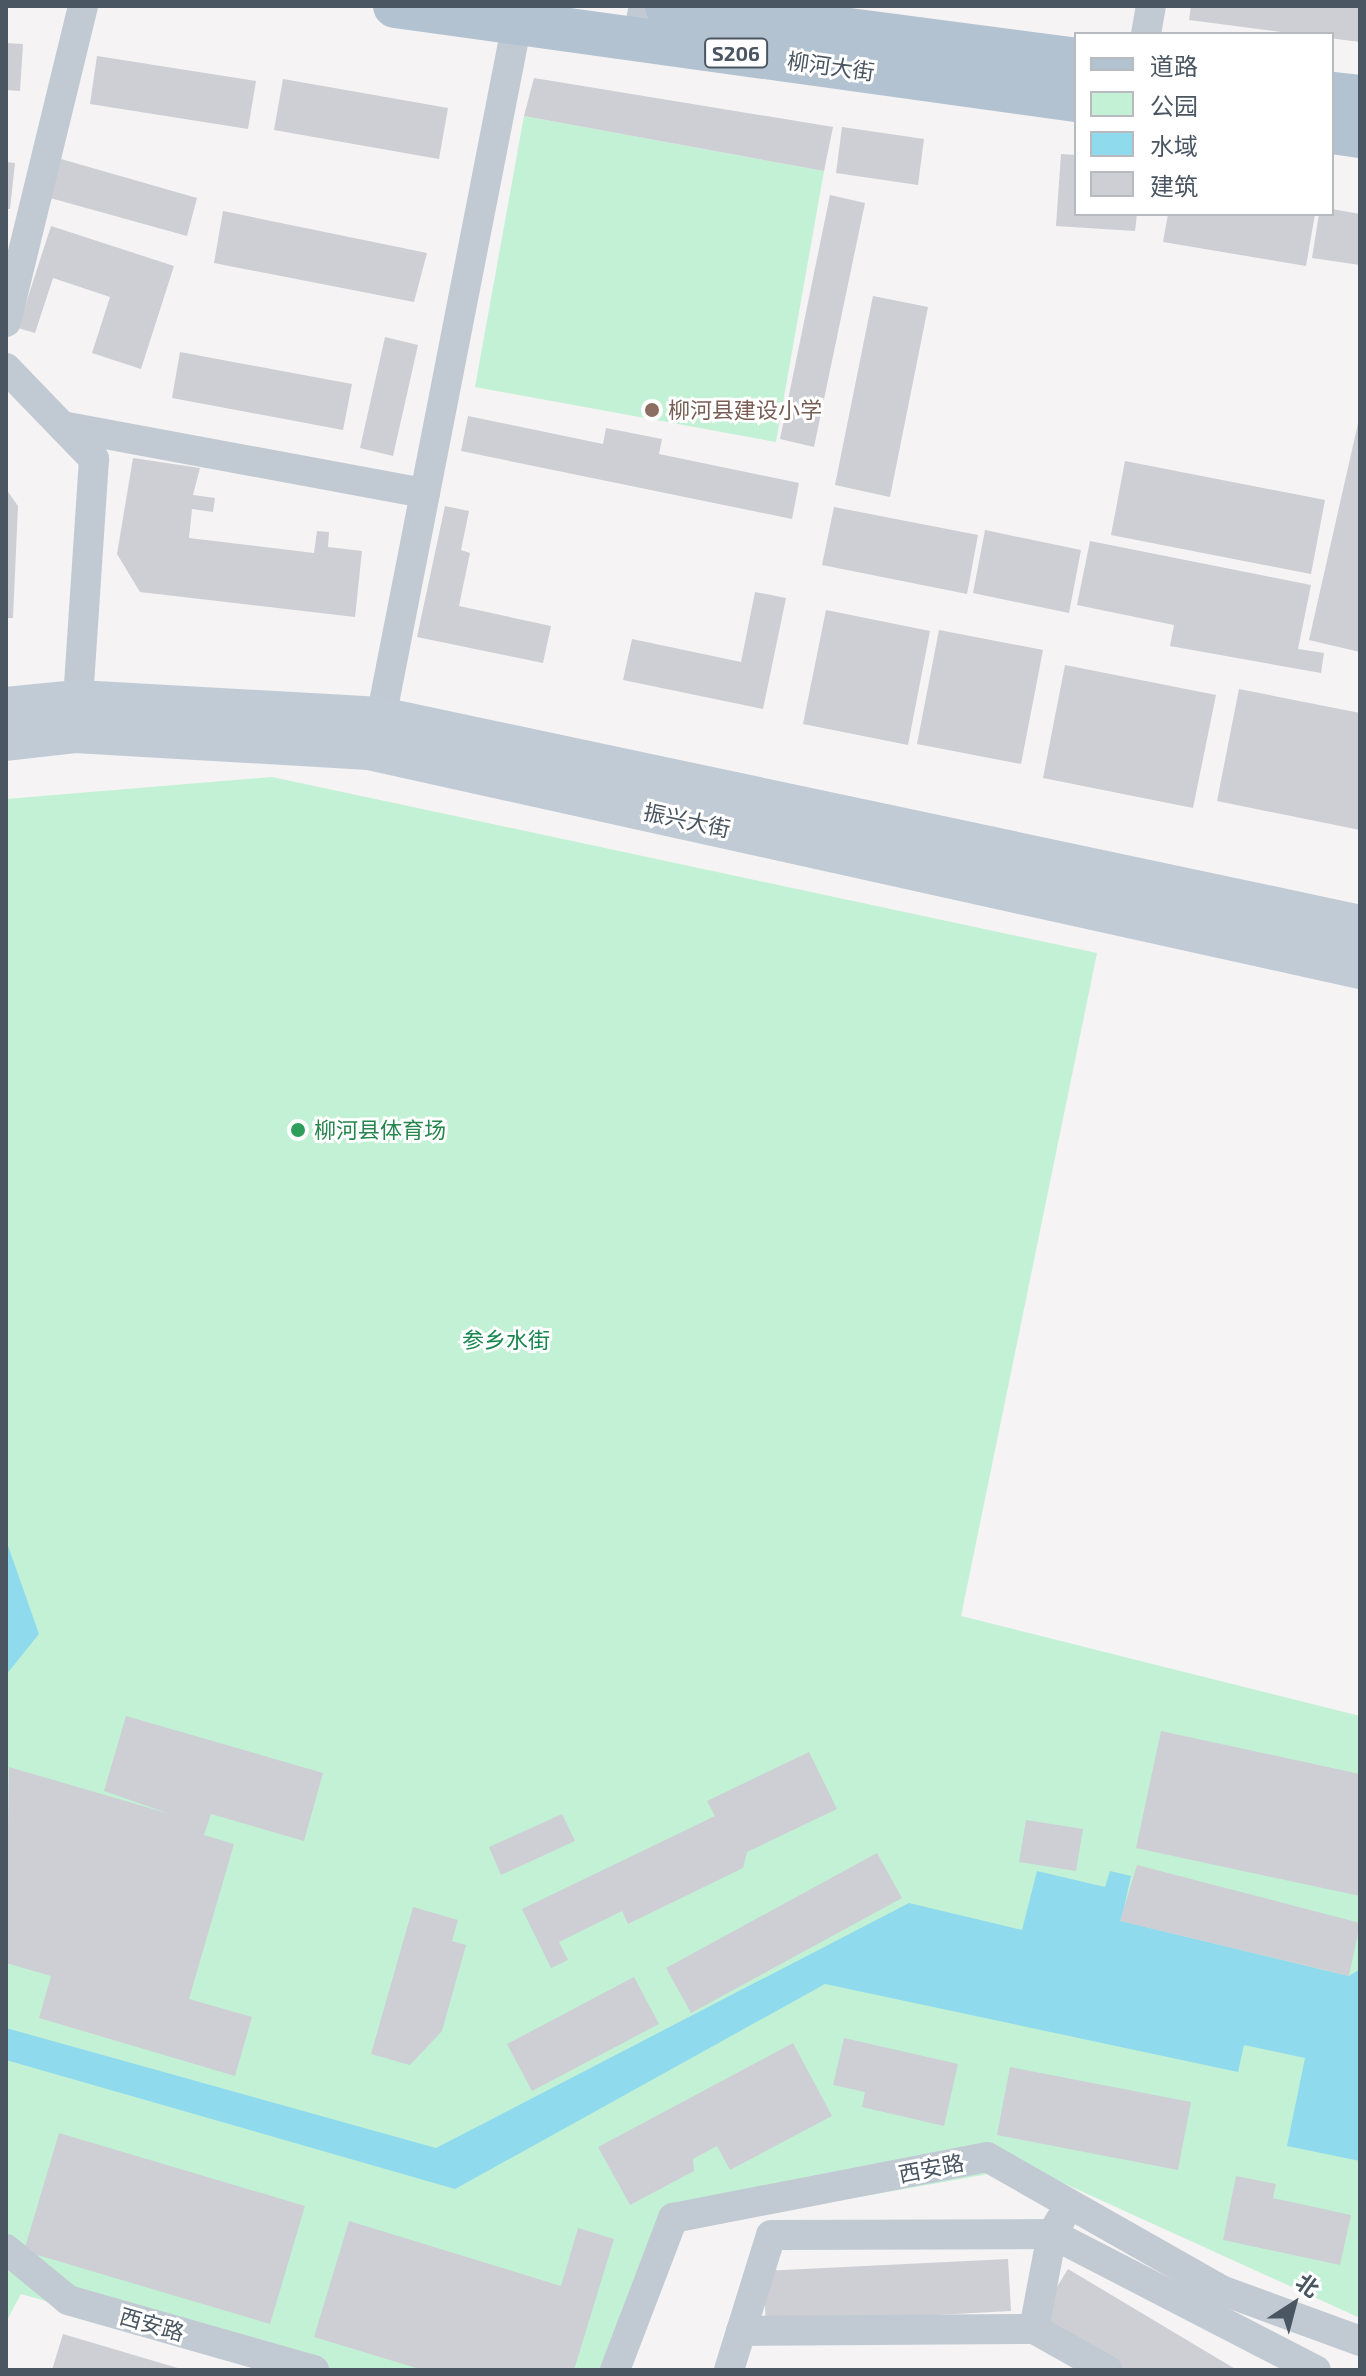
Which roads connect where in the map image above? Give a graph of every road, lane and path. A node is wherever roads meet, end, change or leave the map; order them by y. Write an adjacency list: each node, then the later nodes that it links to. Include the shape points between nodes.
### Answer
1 (83, 6): 14 (street)
2 (395, 6): 5 (main road, 柳河大街 / S206)
3 (667, 6): 8 (main road, 柳河大街 / S206)
4 (1151, 6): 7 (street)
5 (517, 23): 6 (main road, 柳河大街 / S206); 17 (street)
6 (640, 23): 11 (main road, 柳河大街 / S206)
7 (1146, 32)
8 (1074, 60)
9 (1334, 94): 10 (main road)
10 (1360, 97)
11 (1074, 100)
12 (1334, 132): 13 (main road)
13 (1360, 136)
14 (6, 322)
15 (6, 368): 16 (street)
16 (62, 426): 17 (street); 18 (street, via 94,459)
17 (425, 493): 20 (street)
18 (78, 701): 19 (street, 振兴大街); 20 (street, 振兴大街)
19 (6, 708)
20 (381, 718): 22 (street, 振兴大街)
21 (6, 740): 23 (street, 振兴大街, via 75,732 369,749)
22 (1360, 926)
23 (1360, 968)
24 (1071, 2204): 25 (street); 29 (street, 西安路, via 1221,2290); 31 (street, 西安路, via 987,2157 673,2218)
25 (1052, 2234): 27 (street); 28 (street, via 771,2235); 34 (street)
26 (6, 2249): 30 (street, 西安路, via 68,2300)
27 (1034, 2329): 28 (street); 33 (street)
28 (741, 2331): 32 (street)
29 (1360, 2341)
30 (314, 2370)
31 (615, 2370)
32 (729, 2370)
33 (1107, 2370)
34 (1316, 2370)

